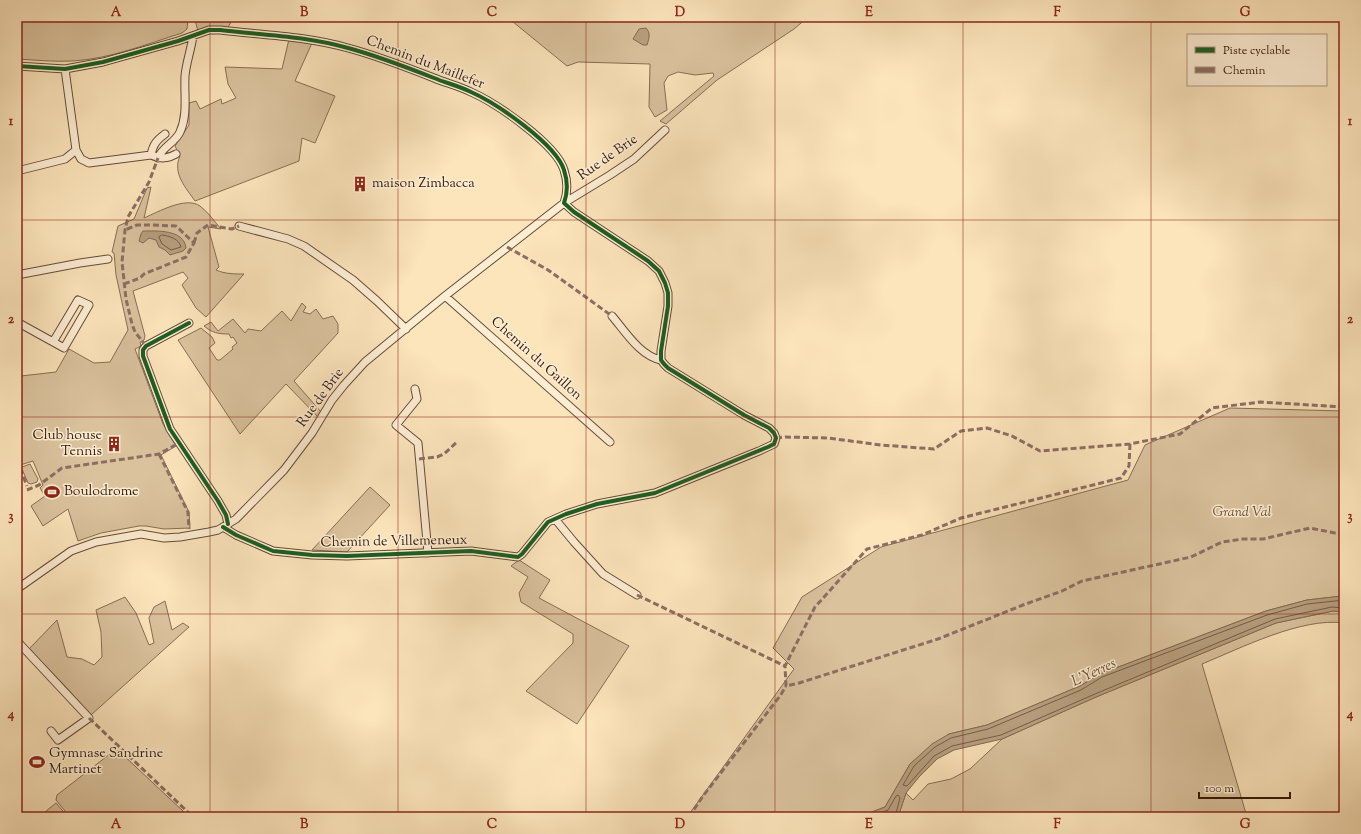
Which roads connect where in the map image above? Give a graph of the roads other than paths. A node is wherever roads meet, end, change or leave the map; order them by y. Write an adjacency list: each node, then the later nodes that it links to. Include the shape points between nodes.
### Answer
1 (193, 36): 3 (street, Chemin du Maillefer, via 104,62); 8 (street, via 185,75 186,103 180,133); 10 (street, Chemin du Maillefer, via 209,30 220,30 306,38 390,61 471,92 506,113 549,147 564,169 567,180)
2 (17, 66): 3 (street, Chemin du Maillefer)
3 (65, 69): 6 (street)
4 (665, 130): 10 (street, Rue de Brie, via 634,159)
5 (165, 134): 8 (street, via 153,147)
6 (76, 150): 8 (street, via 82,159 89,163); 9 (street, via 66,159)
7 (176, 154): 8 (street, via 165,159)
8 (155, 156)
9 (17, 171)
10 (564, 203): 14 (street, Rue de Brie); 20 (street, via 659,271 668,293)
11 (239, 226): 18 (street, via 304,246 353,280)
12 (108, 259): 13 (street)
13 (17, 275)
14 (445, 296): 18 (street, Rue de Brie); 22 (street, Chemin du Gaillon)
15 (612, 316): 20 (street, via 640,348)
16 (17, 322): 19 (street)
17 (190, 323): 24 (street, via 146,346 143,350 144,356 170,429 218,501 226,515)
18 (406, 329): 24 (street, Rue de Brie, via 366,362 344,385 284,470)
19 (53, 342): 19 (street, via 64,348 89,305 78,300)
20 (661, 360): 23 (street, Chemin de Villemeneux, via 668,368 769,428 776,438 774,444 656,493 597,504)
21 (415, 389): 25 (street, via 417,400 396,425 418,443)
22 (610, 442)
23 (555, 519): 25 (street, Chemin de Villemeneux, via 548,522 518,557 476,552); 27 (street, via 603,574)
24 (226, 526): 25 (street, Chemin de Villemeneux, via 236,535 273,551 347,556); 26 (street, Rue de Brie, via 180,537 164,538 141,534 96,542 72,552)
25 (428, 553)
26 (17, 589)
27 (637, 595)
28 (17, 641): 29 (street, via 89,718 58,740)
29 (51, 731)

